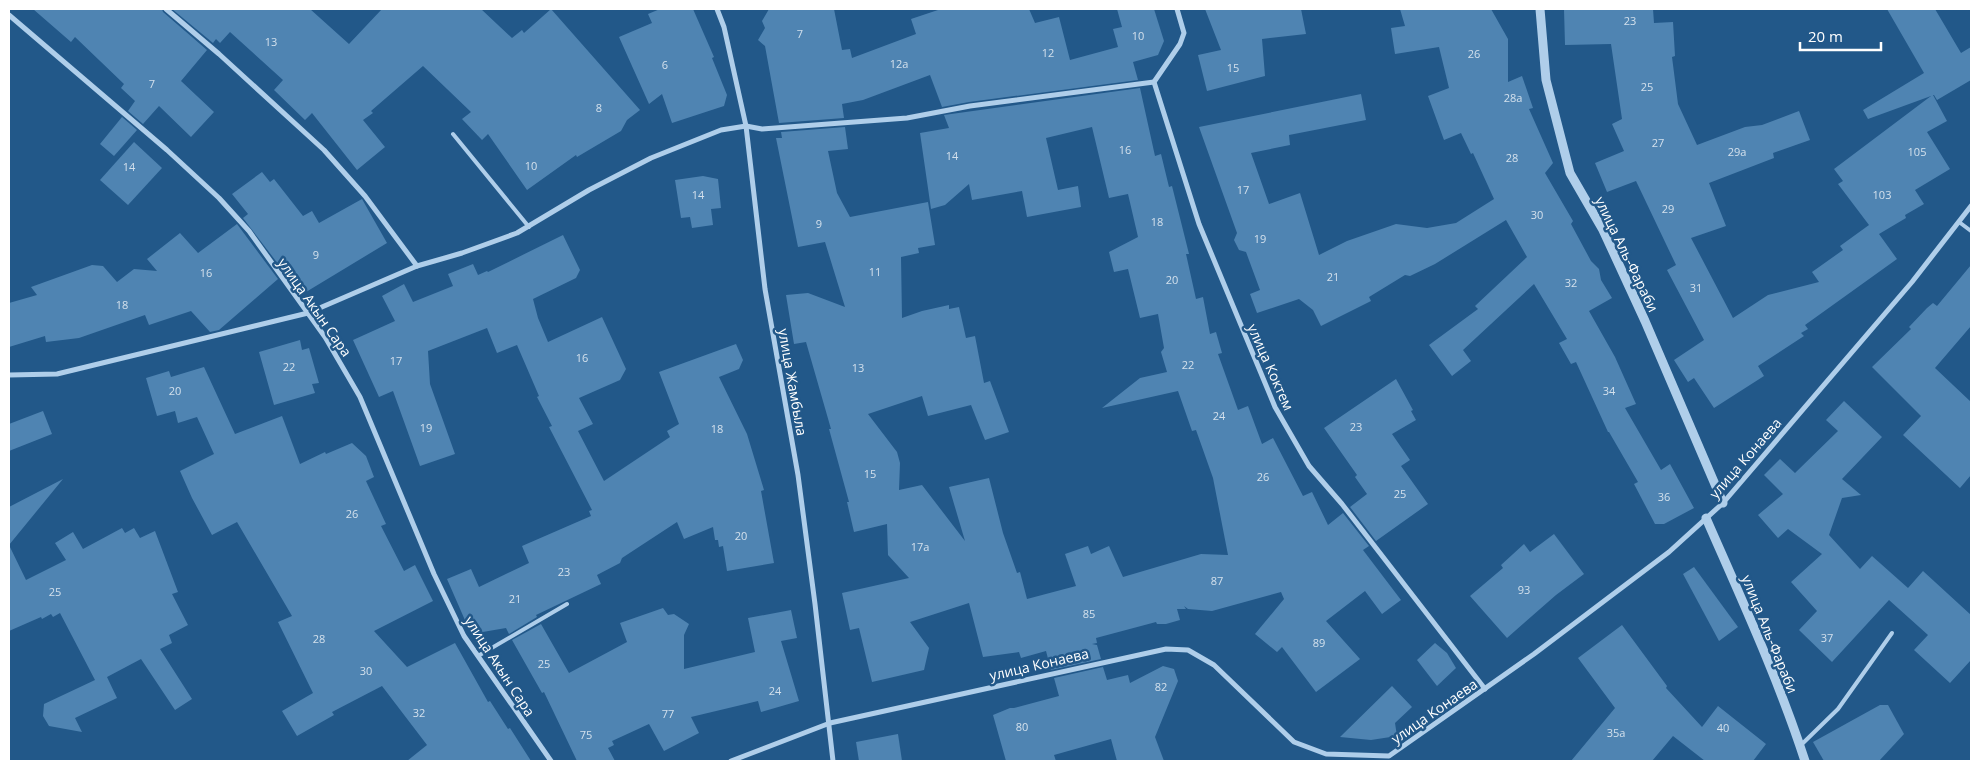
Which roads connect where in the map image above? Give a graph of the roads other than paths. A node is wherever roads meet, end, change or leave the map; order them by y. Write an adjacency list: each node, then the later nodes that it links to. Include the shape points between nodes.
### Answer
1 (166, 9): 13 (street, via 324,150 365,196)
2 (717, 9): 7 (street, улица Жамбыла)
3 (1177, 9): 6 (street, via 1184,33)
4 (1540, 9): 16 (street, улица Аль-Фараби, via 1546,80 1570,173 1604,230)
5 (9, 15): 14 (street, улица Акын Сара, via 219,198 249,231)
6 (1154, 82): 7 (street, via 970,106 907,118 762,129); 21 (street, улица Коктем, via 1199,224 1275,407 1309,466)
7 (746, 126): 11 (street, via 721,130 651,158); 22 (street, улица Жамбыла, via 765,289 798,475)
8 (454, 134): 11 (lane)
9 (1971, 206): 10 (street, улица Конаева)
10 (1959, 222): 12 (lane); 16 (street, улица Конаева, via 1912,282)
11 (529, 227): 13 (street, via 462,253)
12 (1971, 232)
13 (417, 266): 14 (street)
14 (308, 313): 15 (street, via 57,374); 20 (street, улица Акын Сара, via 360,397 434,574 464,636)
15 (9, 375)
16 (1723, 503): 17 (street, улица Конаева)
17 (1706, 518): 21 (street, улица Конаева, via 1669,552); 23 (street, улица Аль-Фараби)
18 (567, 604): 20 (lane)
19 (1892, 633): 23 (lane, via 1838,709)
20 (478, 656): 25 (street, улица Акын Сара)
21 (1485, 690): 24 (street, улица Конаева)
22 (830, 723): 24 (street, улица Конаева, via 1121,658 1166,649 1188,650 1214,665 1294,742 1326,754); 26 (street, улица Конаева); 27 (street, улица Жамбыла)
23 (1800, 746): 29 (street, улица Аль-Фараби)
24 (1389, 756): 28 (street)
25 (550, 761)
26 (731, 761)
27 (833, 761)
28 (1381, 761)
29 (1805, 761)

